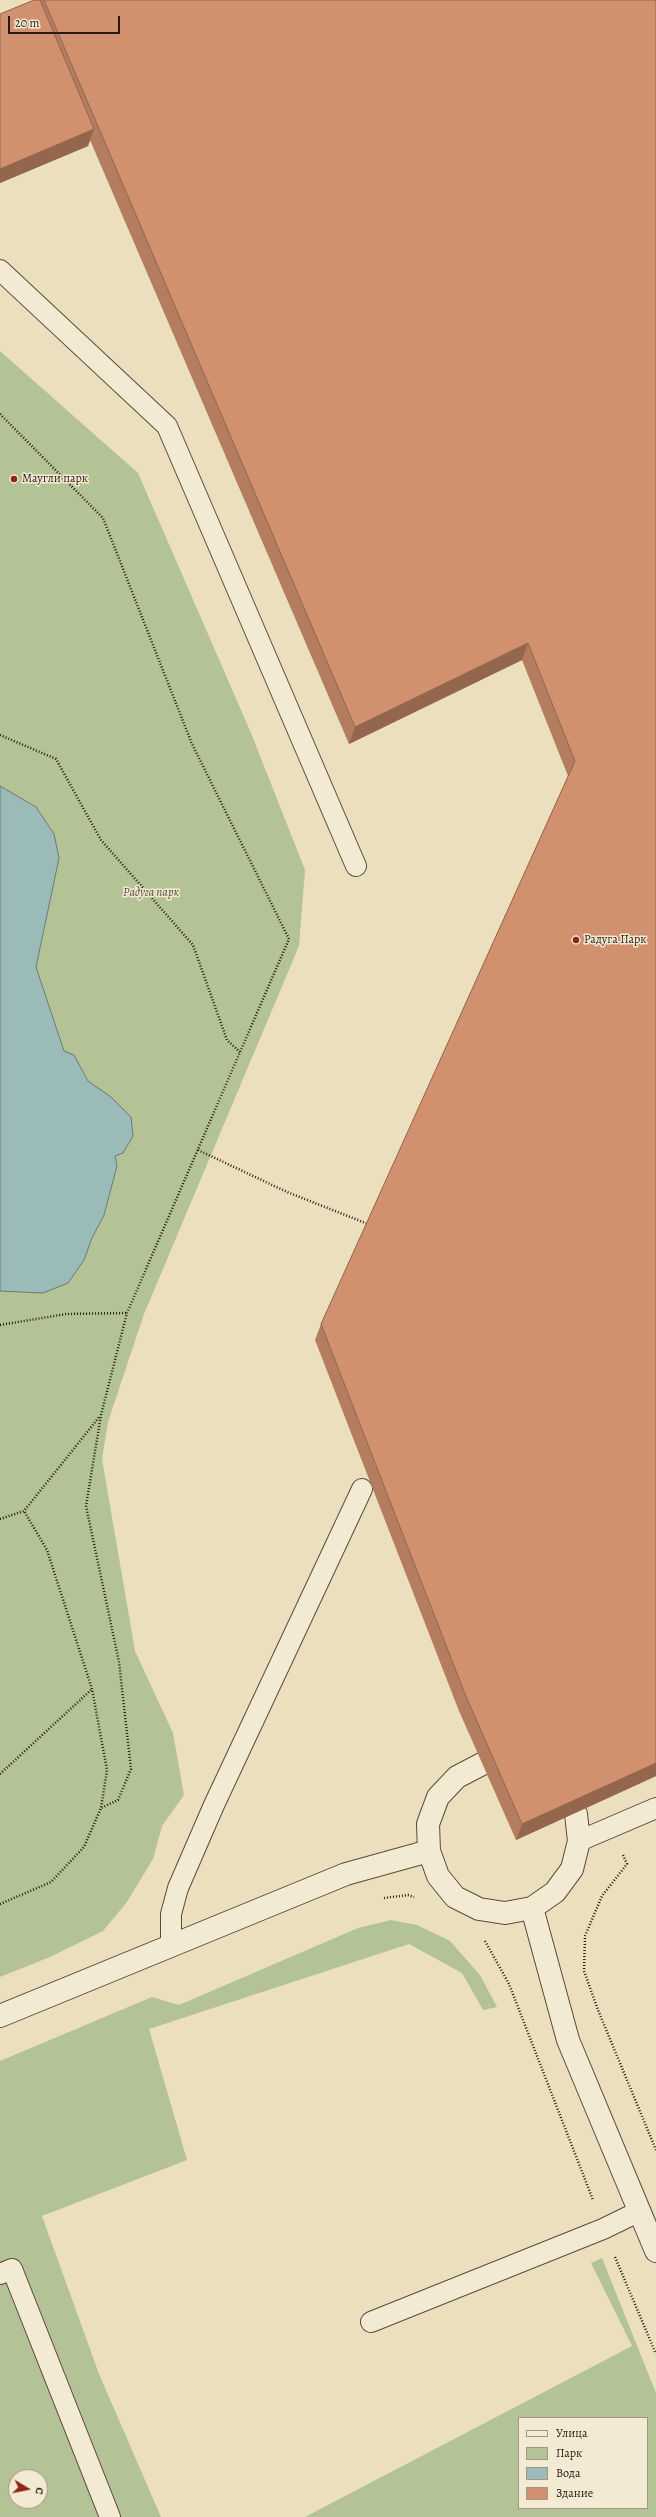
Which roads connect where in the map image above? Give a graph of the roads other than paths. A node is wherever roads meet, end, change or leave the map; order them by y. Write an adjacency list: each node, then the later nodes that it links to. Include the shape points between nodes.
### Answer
1 (0, 270): 2 (lane, via 167,426)
2 (356, 866)
3 (362, 1489): 10 (lane, via 214,1805 178,1888 171,1914)
4 (482, 1764): 8 (street, via 457,1777 438,1797 428,1824)
5 (656, 1808): 7 (lane)
6 (576, 1814): 7 (street)
7 (579, 1841): 9 (street, via 572,1869 555,1892)
8 (429, 1851): 9 (street, via 438,1876 461,1900 479,1909 505,1913); 10 (street, via 346,1874)
9 (532, 1908): 12 (street, via 568,2040)
10 (170, 1946): 11 (street)
11 (0, 2016)
12 (640, 2211): 13 (street); 15 (lane, via 604,2229)
13 (656, 2251)
14 (0, 2274): 16 (lane, via 12,2269)
15 (371, 2322)
16 (110, 2517)

